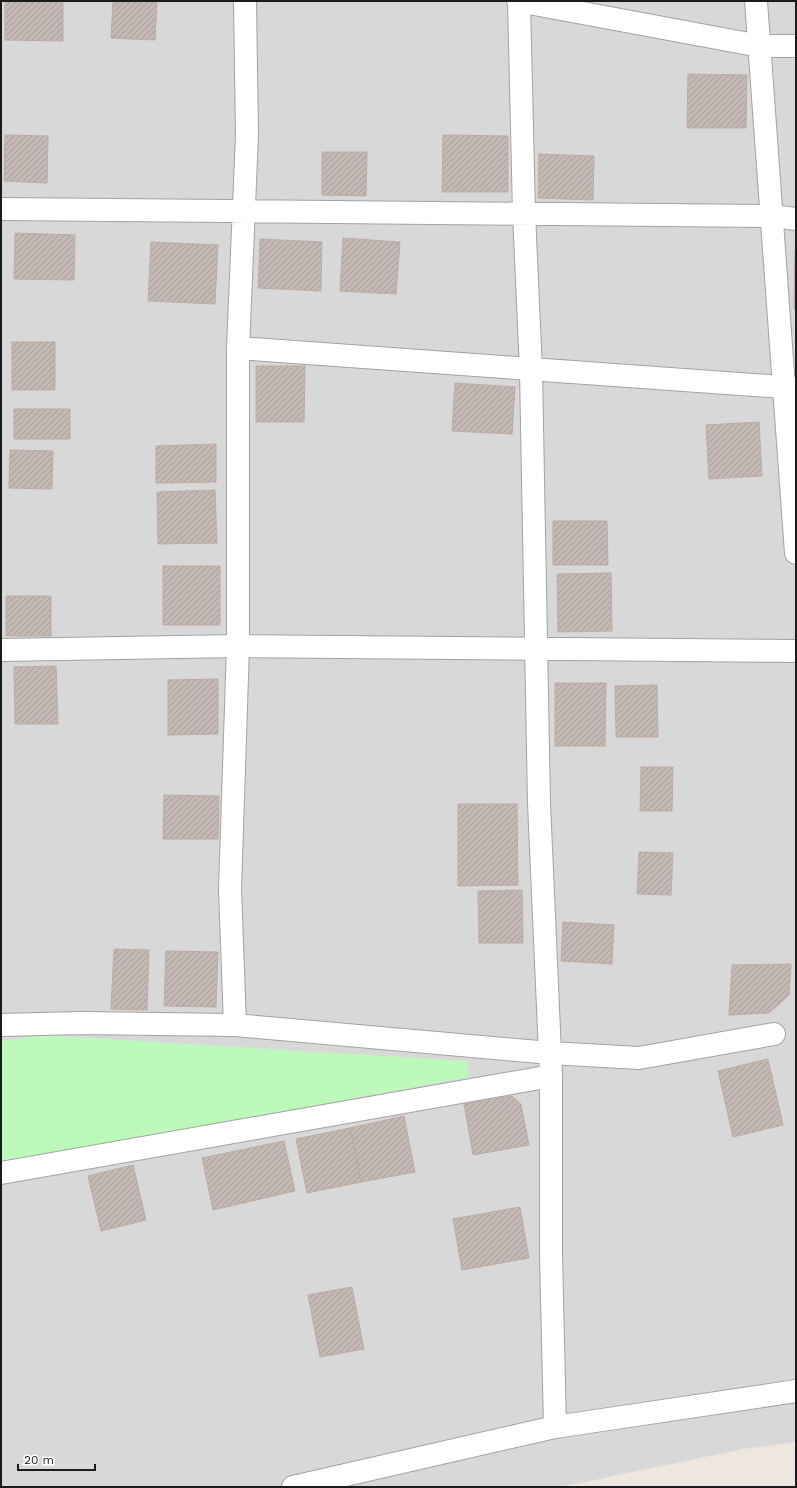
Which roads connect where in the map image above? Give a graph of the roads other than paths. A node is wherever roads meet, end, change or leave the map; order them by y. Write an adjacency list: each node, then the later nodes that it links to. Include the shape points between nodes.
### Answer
1 (246, 1): 7 (street, via 247,135)
2 (518, 1): 4 (street); 8 (street)
3 (756, 1): 4 (street)
4 (760, 46): 5 (street); 9 (street)
5 (796, 46)
6 (1, 209): 7 (street)
7 (243, 212): 8 (street); 11 (street)
8 (524, 213): 9 (street); 12 (street)
9 (772, 216): 10 (street); 13 (street)
10 (796, 219)
11 (238, 348): 12 (street); 15 (street)
12 (531, 370): 13 (street); 16 (street)
13 (791, 388): 14 (street)
14 (796, 553)
15 (238, 646): 16 (street); 17 (street); 20 (street, via 230,889)
16 (536, 649): 18 (street); 22 (street, via 539,803)
17 (1, 650)
18 (796, 651)
19 (1, 1025): 20 (street)
20 (235, 1025): 22 (street)
21 (774, 1034): 22 (street, via 639,1058)
22 (550, 1053): 23 (street)
23 (551, 1076): 24 (street); 26 (street, via 551,1255)
24 (1, 1173)
25 (796, 1391): 26 (street)
26 (555, 1427): 27 (street)
27 (293, 1487)

